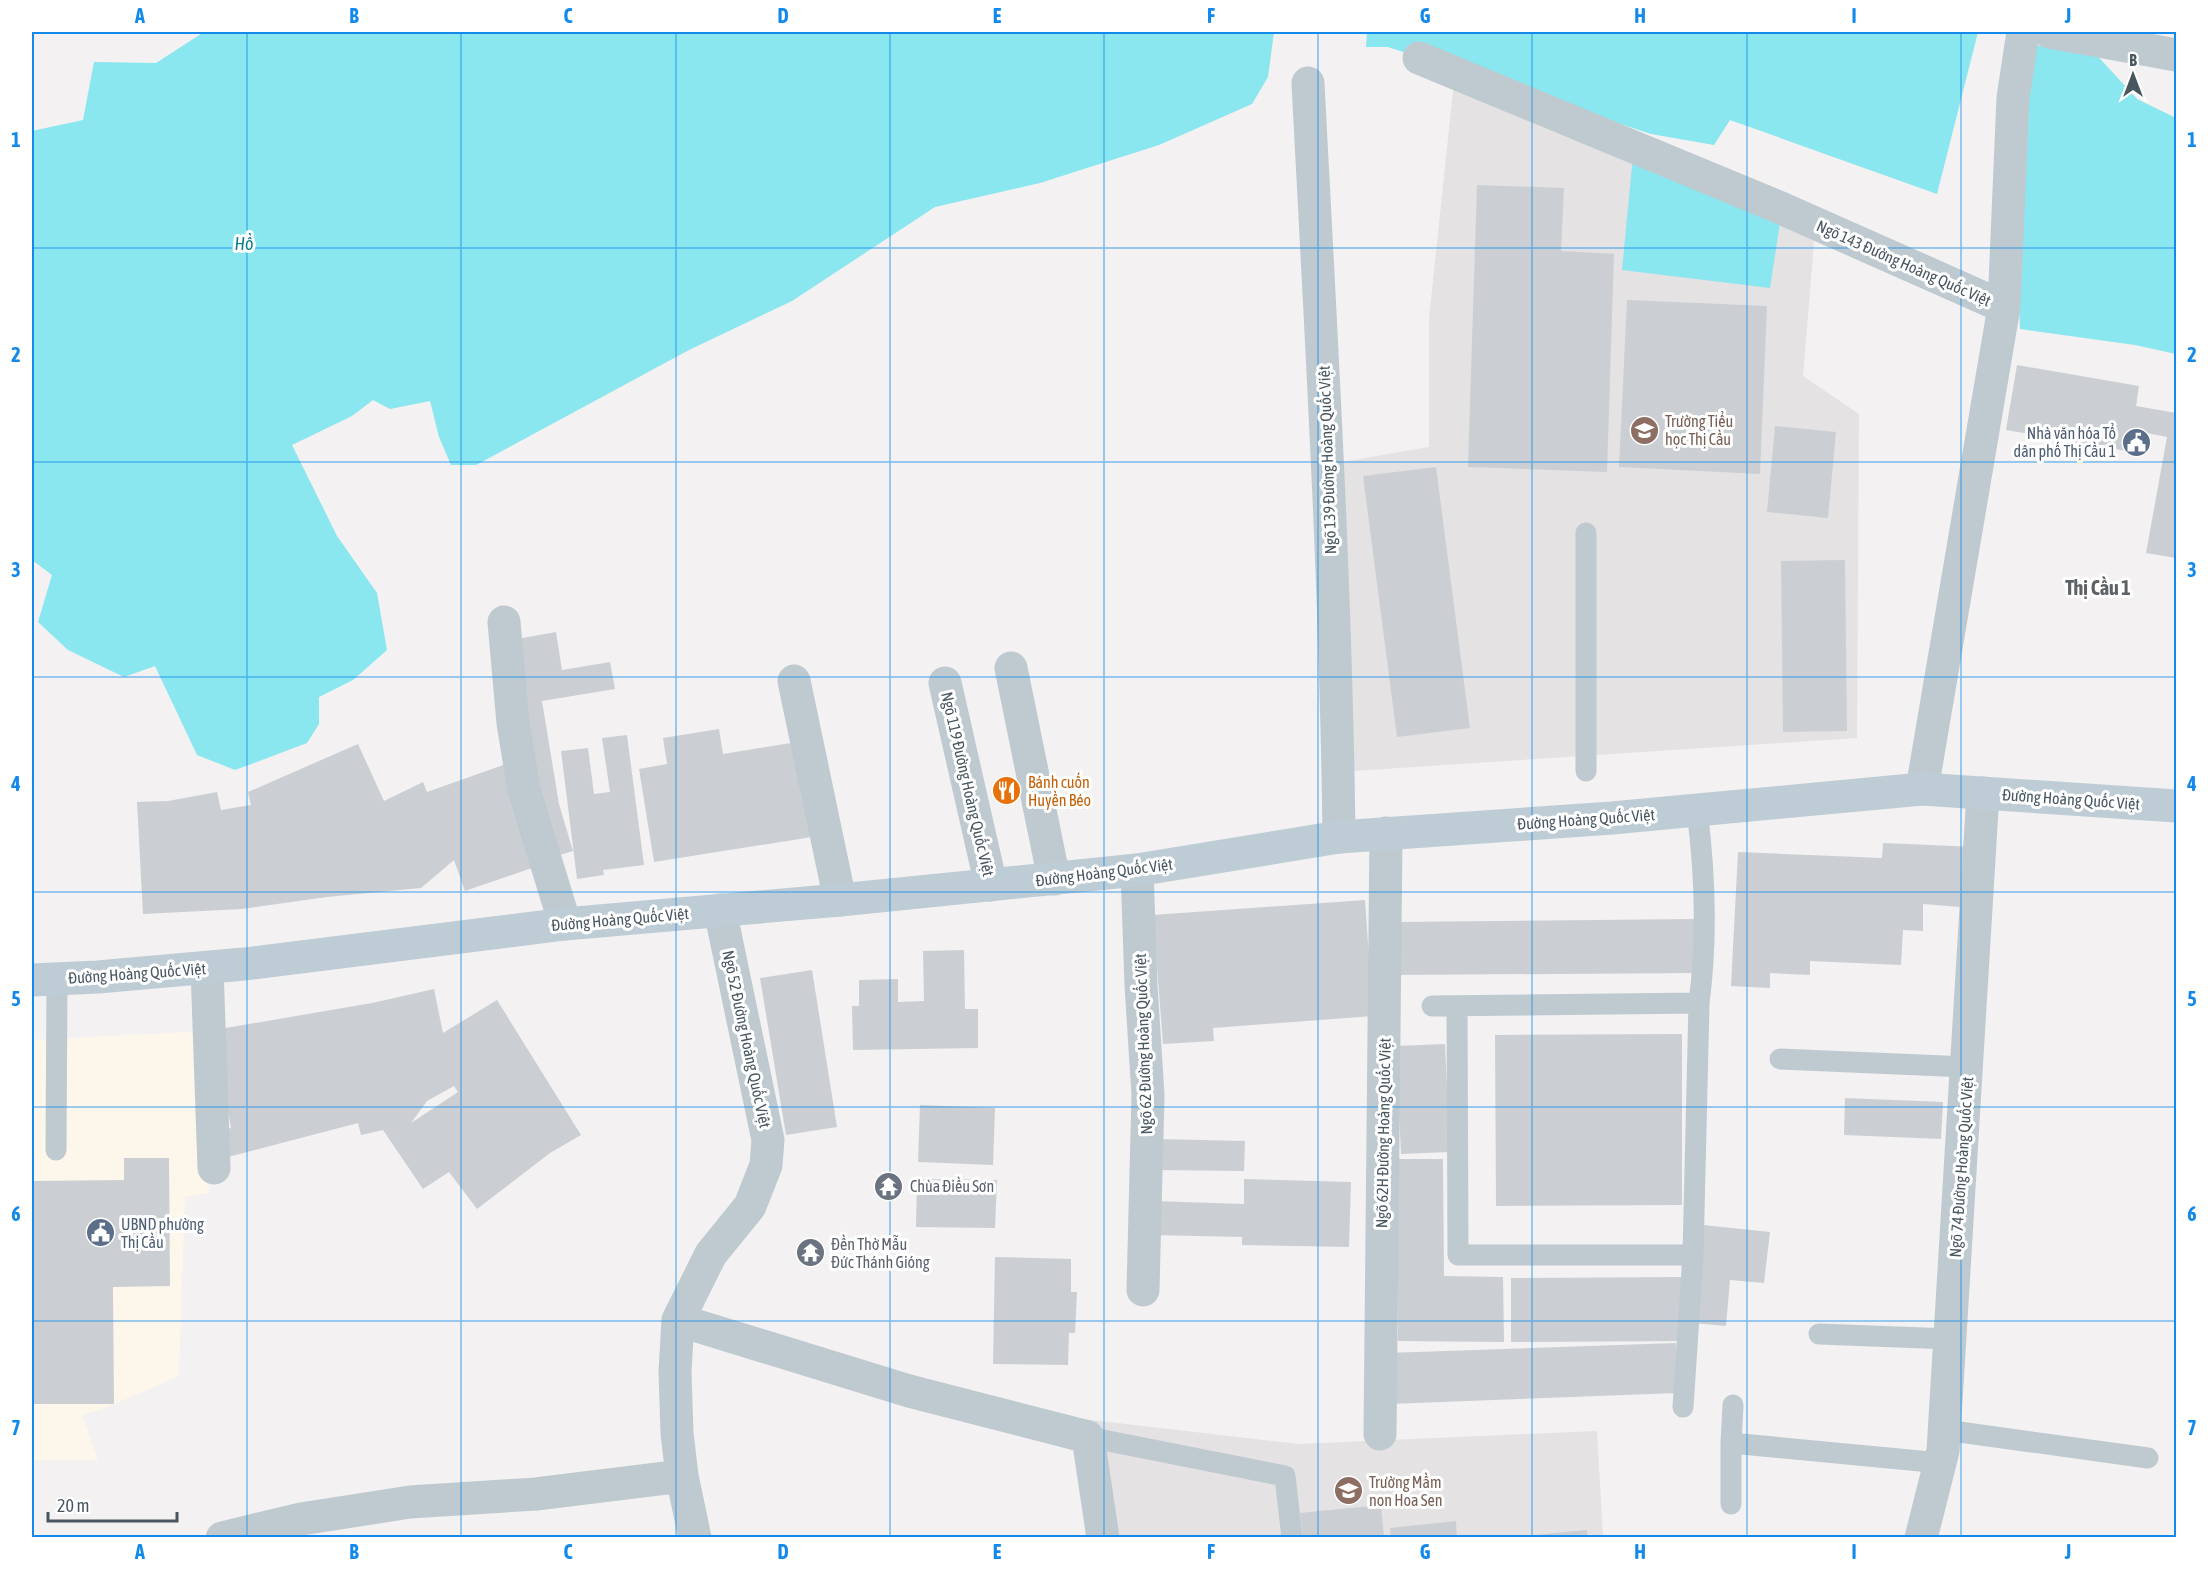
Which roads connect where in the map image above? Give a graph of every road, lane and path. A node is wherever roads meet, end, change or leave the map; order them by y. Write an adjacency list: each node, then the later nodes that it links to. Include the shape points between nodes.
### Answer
1 (2023, 32): 6 (street, via 2013,98)
2 (2049, 32): 3 (street)
3 (2176, 55)
4 (1419, 58): 6 (street, Ngõ 143 Đường Hoàng Quốc Việt, via 1780,208)
5 (1308, 83): 18 (street, Ngõ 139 Đường Hoàng Quốc Việt, via 1337,711)
6 (2004, 307): 13 (street, Ngõ 143 Đường Hoàng Quốc Việt)
7 (1586, 533): 12 (lane)
8 (504, 622): 24 (street, via 513,723 524,790)
9 (1011, 668): 20 (street)
10 (794, 681): 22 (street)
11 (945, 683): 21 (street, Ngõ 119 Đường Hoàng Quốc Việt)
12 (1586, 771)
13 (1922, 789): 14 (main road, Đường Hoàng Quốc Việt); 16 (main road, Đường Hoàng Quốc Việt)
14 (1983, 793): 15 (main road, Đường Hoàng Quốc Việt); 31 (street, Ngõ 74 Đường Hoàng Quốc Việt)
15 (2176, 806)
16 (1697, 810): 17 (main road, Đường Hoàng Quốc Việt); 27 (lane, via 1702,846 1704,968)
17 (1386, 833): 18 (main road, Đường Hoàng Quốc Việt); 42 (street, Ngõ 62H Đường Hoàng Quốc Việt)
18 (1339, 837): 19 (main road, Đường Hoàng Quốc Việt)
19 (1137, 870): 20 (main road, Đường Hoàng Quốc Việt); 35 (street, Ngõ 62 Đường Hoàng Quốc Việt, via 1148,1095)
20 (1054, 879): 21 (main road, Đường Hoàng Quốc Việt)
21 (991, 885): 22 (main road, Đường Hoàng Quốc Việt)
22 (840, 900): 23 (main road, Đường Hoàng Quốc Việt)
23 (720, 910): 24 (main road, Đường Hoàng Quốc Việt); 36 (street, Ngõ 52 Đường Hoàng Quốc Việt, via 768,1140 766,1165 750,1206 711,1254)
24 (565, 924): 25 (main road, Đường Hoàng Quốc Việt)
25 (207, 968): 26 (main road, Đường Hoàng Quốc Việt); 33 (street)
26 (44, 980): 32 (lane)
27 (1699, 1003): 29 (lane); 34 (lane)
28 (1432, 1006): 29 (lane)
29 (1457, 1006): 34 (lane, via 1458,1255)
30 (1780, 1059): 31 (lane)
31 (1967, 1066): 38 (street, Ngõ 74 Đường Hoàng Quốc Việt)
32 (56, 1150)
33 (214, 1168)
34 (1693, 1255): 40 (lane)
35 (1143, 1290)
36 (678, 1320): 43 (street, via 909,1391); 47 (street, Ngõ 52 Đường Hoàng Quốc Việt, via 675,1371)
37 (1819, 1334): 38 (lane)
38 (1950, 1338): 41 (street, Ngõ 74 Đường Hoàng Quốc Việt)
39 (1733, 1405): 44 (lane)
40 (1683, 1407)
41 (1945, 1430): 45 (lane); 46 (street, Ngõ 74 Đường Hoàng Quốc Việt)
42 (1380, 1434)
43 (1088, 1437): 51 (street); 52 (lane, via 1285,1476)
44 (1731, 1443): 46 (lane); 48 (lane)
45 (2148, 1458)
46 (1941, 1463): 53 (street, Ngõ 74 Đường Hoàng Quốc Việt)
47 (682, 1476): 49 (street, via 536,1494 411,1502 302,1519); 50 (street, Ngõ 52 Đường Hoàng Quốc Việt)
48 (1731, 1504)
49 (222, 1538)
50 (695, 1538)
51 (1102, 1538)
52 (1292, 1538)
53 (1921, 1538)

